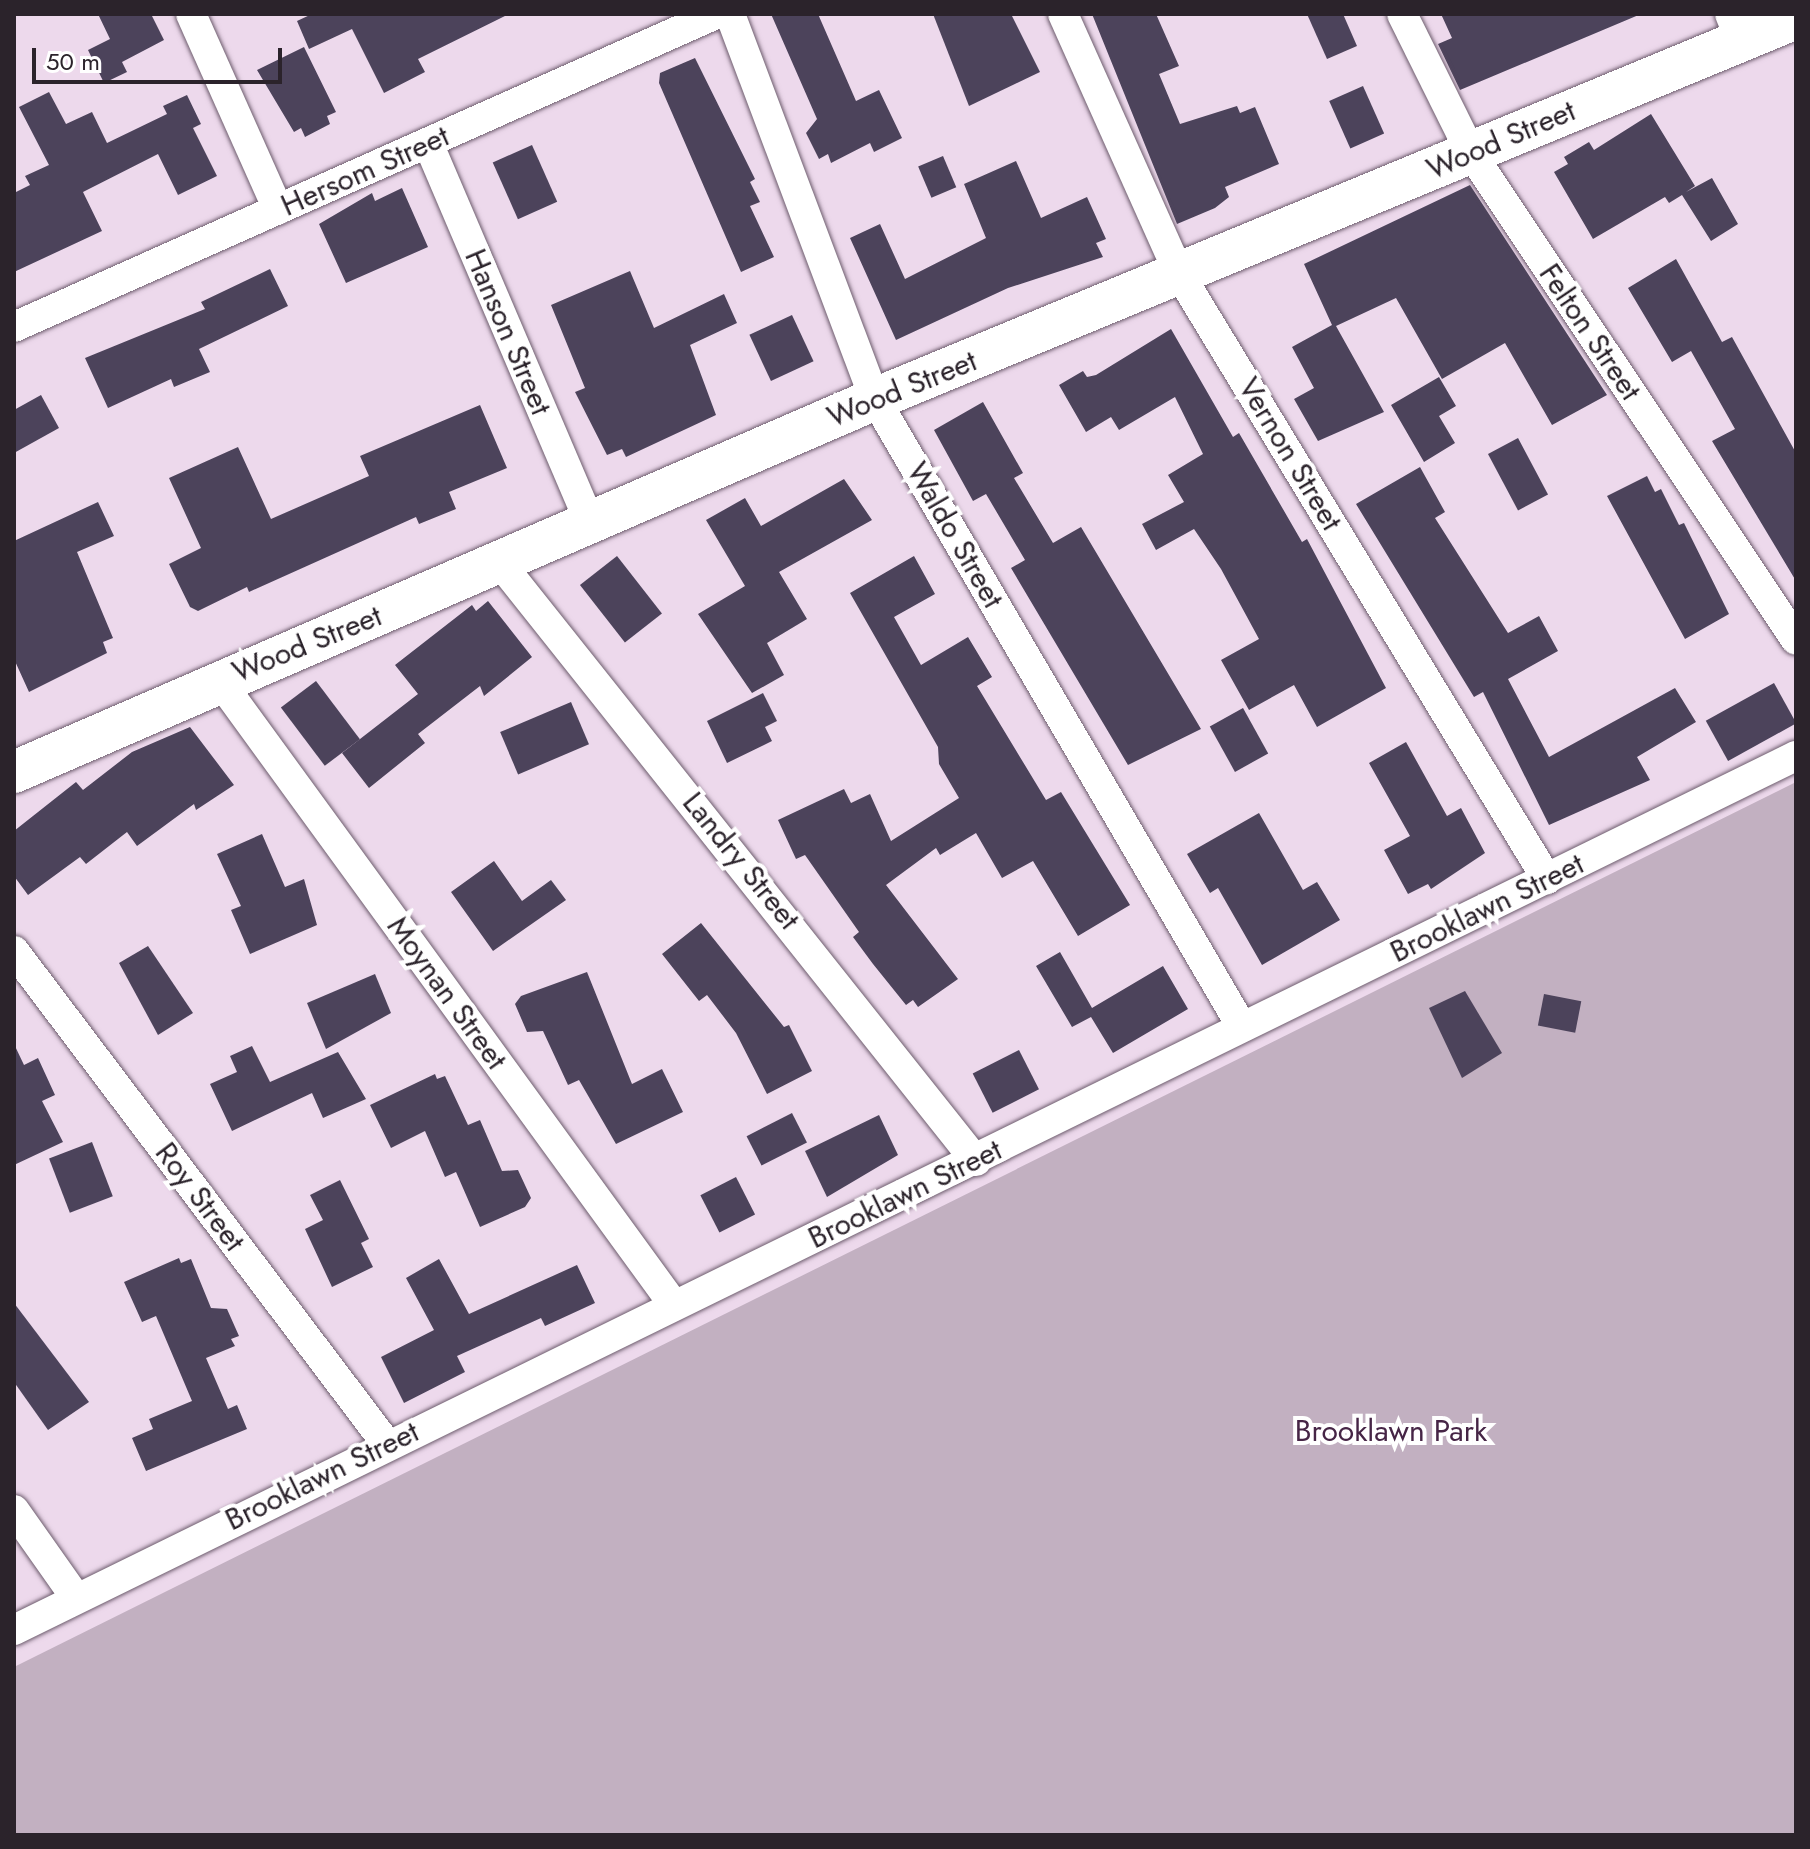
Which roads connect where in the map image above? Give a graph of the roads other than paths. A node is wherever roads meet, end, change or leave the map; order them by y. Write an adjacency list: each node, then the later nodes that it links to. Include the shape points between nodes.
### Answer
1 (191, 14): 10 (street)
2 (716, 14): 8 (street, Hersom Street)
3 (730, 14): 13 (street, Waldo Street)
4 (1063, 14): 11 (street, Vernon Street)
5 (1402, 14): 9 (street, Felton Street)
6 (1796, 18): 7 (street, Wood Street)
7 (1736, 28): 9 (street, Wood Street)
8 (428, 143): 10 (street, Hersom Street); 14 (street, Hanson Street)
9 (1471, 153): 11 (street, Wood Street); 16 (street, Felton Street)
10 (278, 209): 12 (street, Hersom Street)
11 (1180, 275): 13 (street, Wood Street); 20 (street, Vernon Street)
12 (14, 327)
13 (875, 399): 14 (street, Wood Street); 22 (street, Waldo Street)
14 (589, 521): 15 (street, Wood Street)
15 (501, 564): 17 (street, Wood Street); 23 (street, Landry Street)
16 (1796, 640)
17 (219, 680): 19 (street, Wood Street); 24 (street, Moynan Street)
18 (1796, 756): 20 (street, Brooklawn Street)
19 (14, 772)
20 (1547, 879): 22 (street, Brooklawn Street)
21 (14, 951): 25 (street, Roy Street)
22 (1242, 1027): 23 (street, Brooklawn Street)
23 (976, 1161): 24 (street, Brooklawn Street)
24 (674, 1305): 25 (street, Brooklawn Street)
25 (386, 1443): 27 (street, Brooklawn Street)
26 (14, 1510): 27 (street)
27 (76, 1598): 28 (street, Brooklawn Street)
28 (14, 1630)

